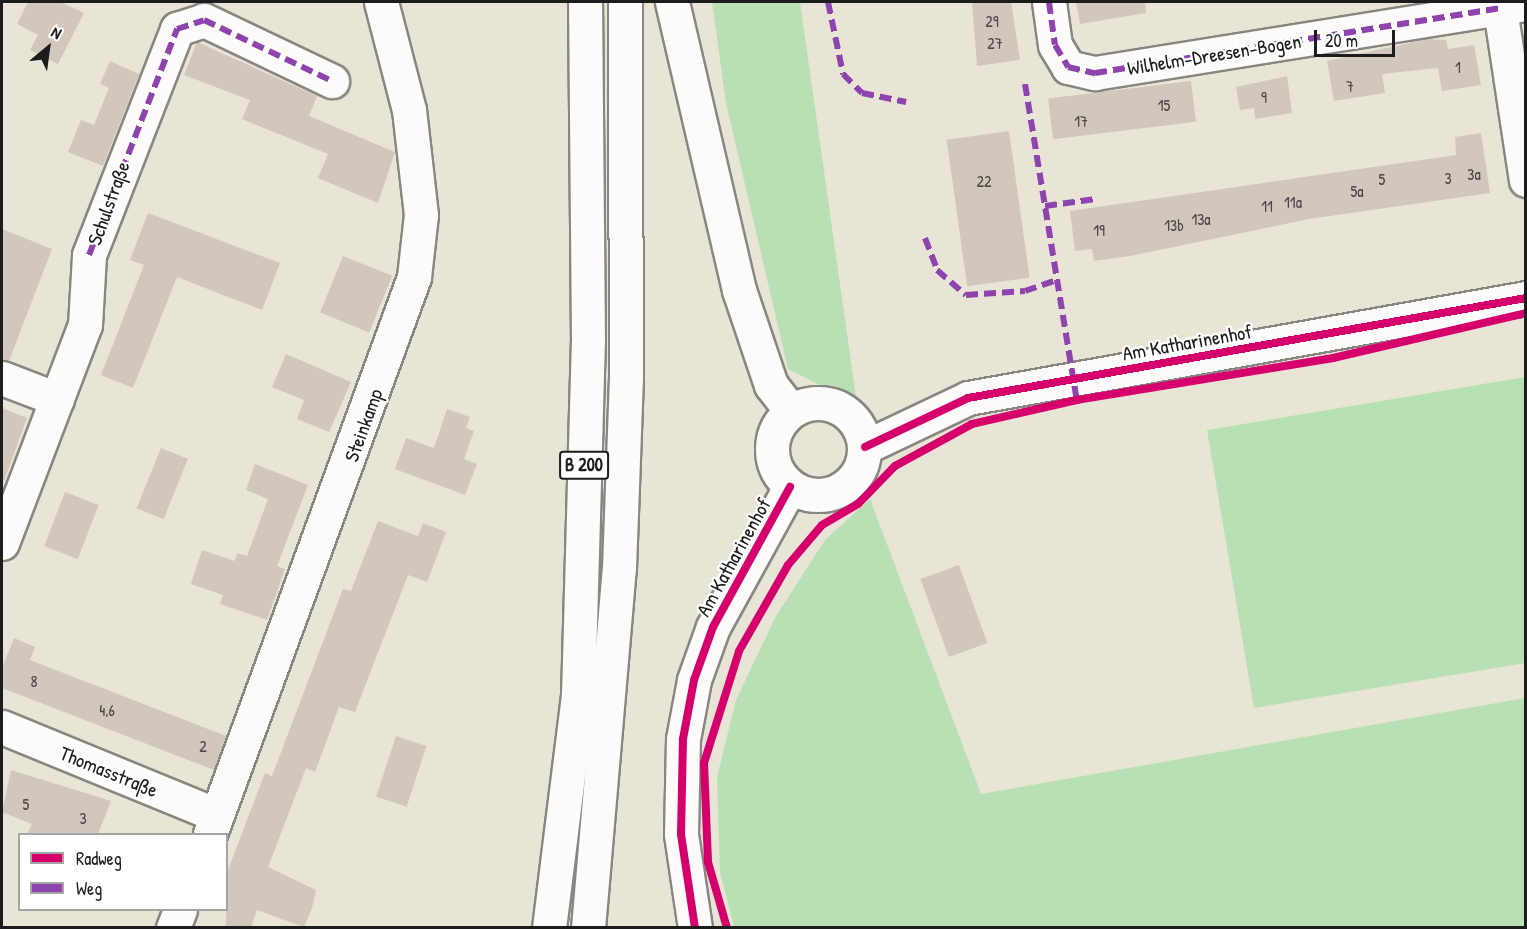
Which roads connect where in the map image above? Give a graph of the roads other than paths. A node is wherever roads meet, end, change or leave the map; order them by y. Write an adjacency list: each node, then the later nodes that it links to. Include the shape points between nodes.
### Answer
1 (381, 2): 17 (main road, Steinkamp, via 409,110 421,214 414,277)
2 (585, 2): 20 (main road, B 200, via 588,341 578,696)
3 (625, 2): 21 (main road, B 200, via 626,377 620,568)
4 (672, 2): 12 (main road, via 739,290 771,385)
5 (1049, 2): 6 (main road, Wilhelm-Dreesen-Bogen, via 1055,45 1068,67 1095,73)
6 (1508, 5): 8 (main road)
7 (332, 81): 11 (main road, Schulstraße, via 204,20 177,29 88,255 85,325)
8 (1526, 180)
9 (1526, 298): 13 (main road, Am Katharinenhof, via 969,398)
10 (2, 378): 11 (main road)
11 (57, 399): 15 (main road, Schulstraße)
12 (791, 411): 13 (main road, via 818,403 845,411 855,421); 14 (main road, Am Katharinenhof, via 777,428 771,449 773,463)
13 (865, 447): 14 (main road, Am Katharinenhof, via 857,476 833,494 811,495)
14 (790, 487): 22 (main road, Am Katharinenhof, via 713,627 694,680 683,739 681,834)
15 (2, 543)
16 (2, 727): 17 (main road, Thomasstraße)
17 (213, 825)
18 (179, 911): 19 (main road)
19 (173, 927)
20 (549, 927)
21 (588, 927)
22 (695, 927)

